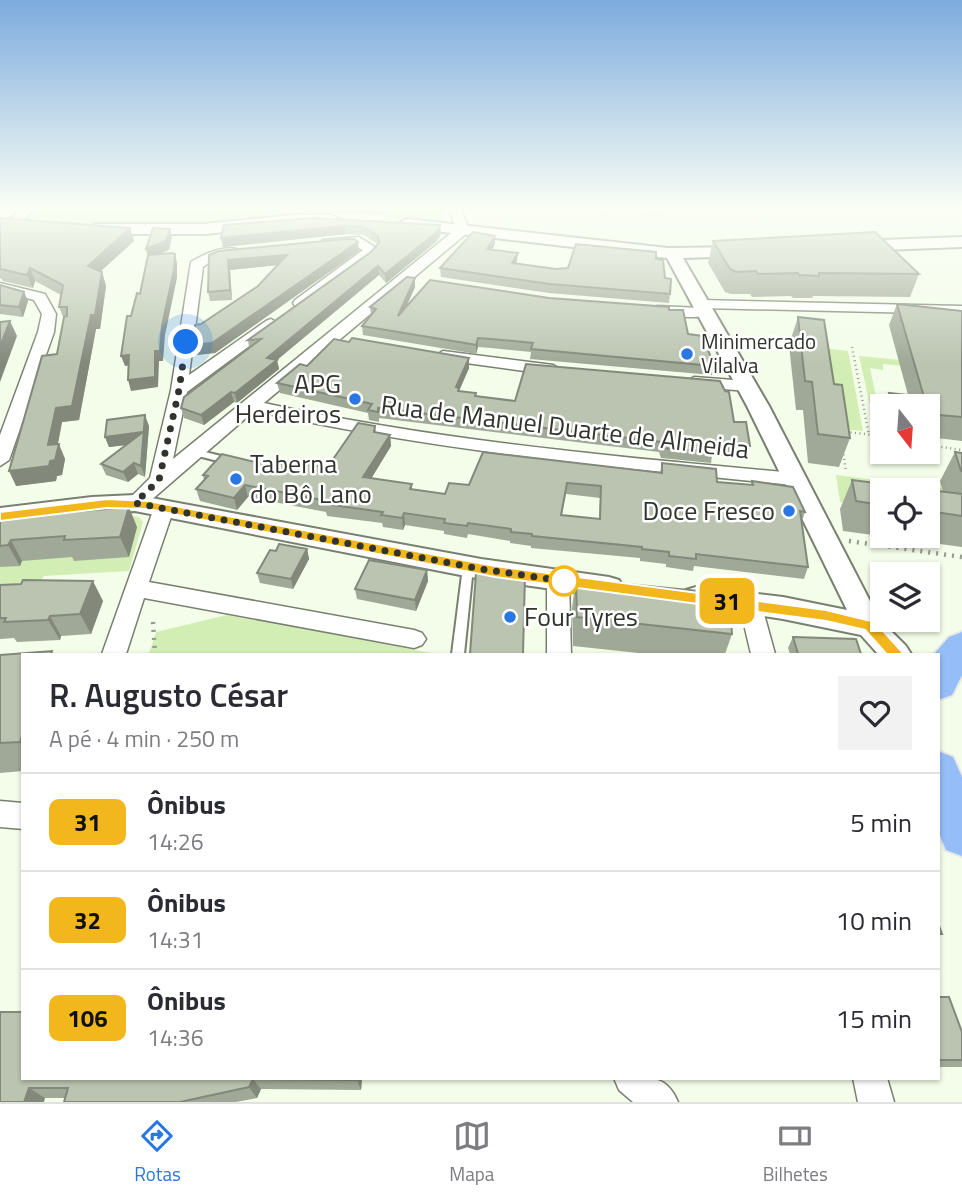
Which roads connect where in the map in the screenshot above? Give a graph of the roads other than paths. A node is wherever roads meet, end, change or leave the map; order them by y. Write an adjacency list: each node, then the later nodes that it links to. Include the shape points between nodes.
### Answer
1 (204, 260): 17 (street, via 196,265)
2 (359, 260): 17 (street)
3 (426, 260): 5 (street)
4 (677, 260): 8 (street)
5 (404, 279): 6 (street); 11 (street)
6 (428, 283)
7 (0, 287): 19 (street, via 40,298 49,314)
8 (703, 308): 9 (street); 10 (street); 16 (street)
9 (645, 309)
10 (962, 310)
11 (332, 338): 12 (street); 18 (street)
12 (355, 342)
13 (424, 354): 14 (street)
14 (566, 371)
15 (681, 381): 16 (street)
16 (747, 386): 22 (street)
17 (179, 390): 23 (street)
18 (250, 405): 20 (street); 22 (street, Rua de Manuel Duarte de Almeida, via 358,430 468,446)
19 (1, 452)
20 (192, 452): 21 (lane); 23 (street)
21 (247, 466)
22 (794, 479): 33 (street)
23 (159, 480): 24 (street)
24 (135, 503): 25 (street); 26 (street)
25 (164, 508): 27 (street); 29 (street)
26 (0, 517)
27 (468, 567): 28 (street); 37 (lane)
28 (558, 580): 30 (street); 38 (street)
29 (136, 588): 35 (street); 36 (street)
30 (640, 590)
31 (668, 594): 32 (street)
32 (750, 603): 33 (street); 39 (street)
33 (870, 626)
34 (876, 632): 40 (street)
35 (414, 639)
36 (114, 653)
37 (458, 653)
38 (559, 653)
39 (762, 653)
40 (895, 653)
41 (940, 775): 44 (main road)
42 (0, 814): 43 (street)
43 (21, 816)
44 (962, 835)
45 (633, 1080): 47 (street)
46 (870, 1080): 48 (street)
47 (660, 1102)
48 (876, 1102)

